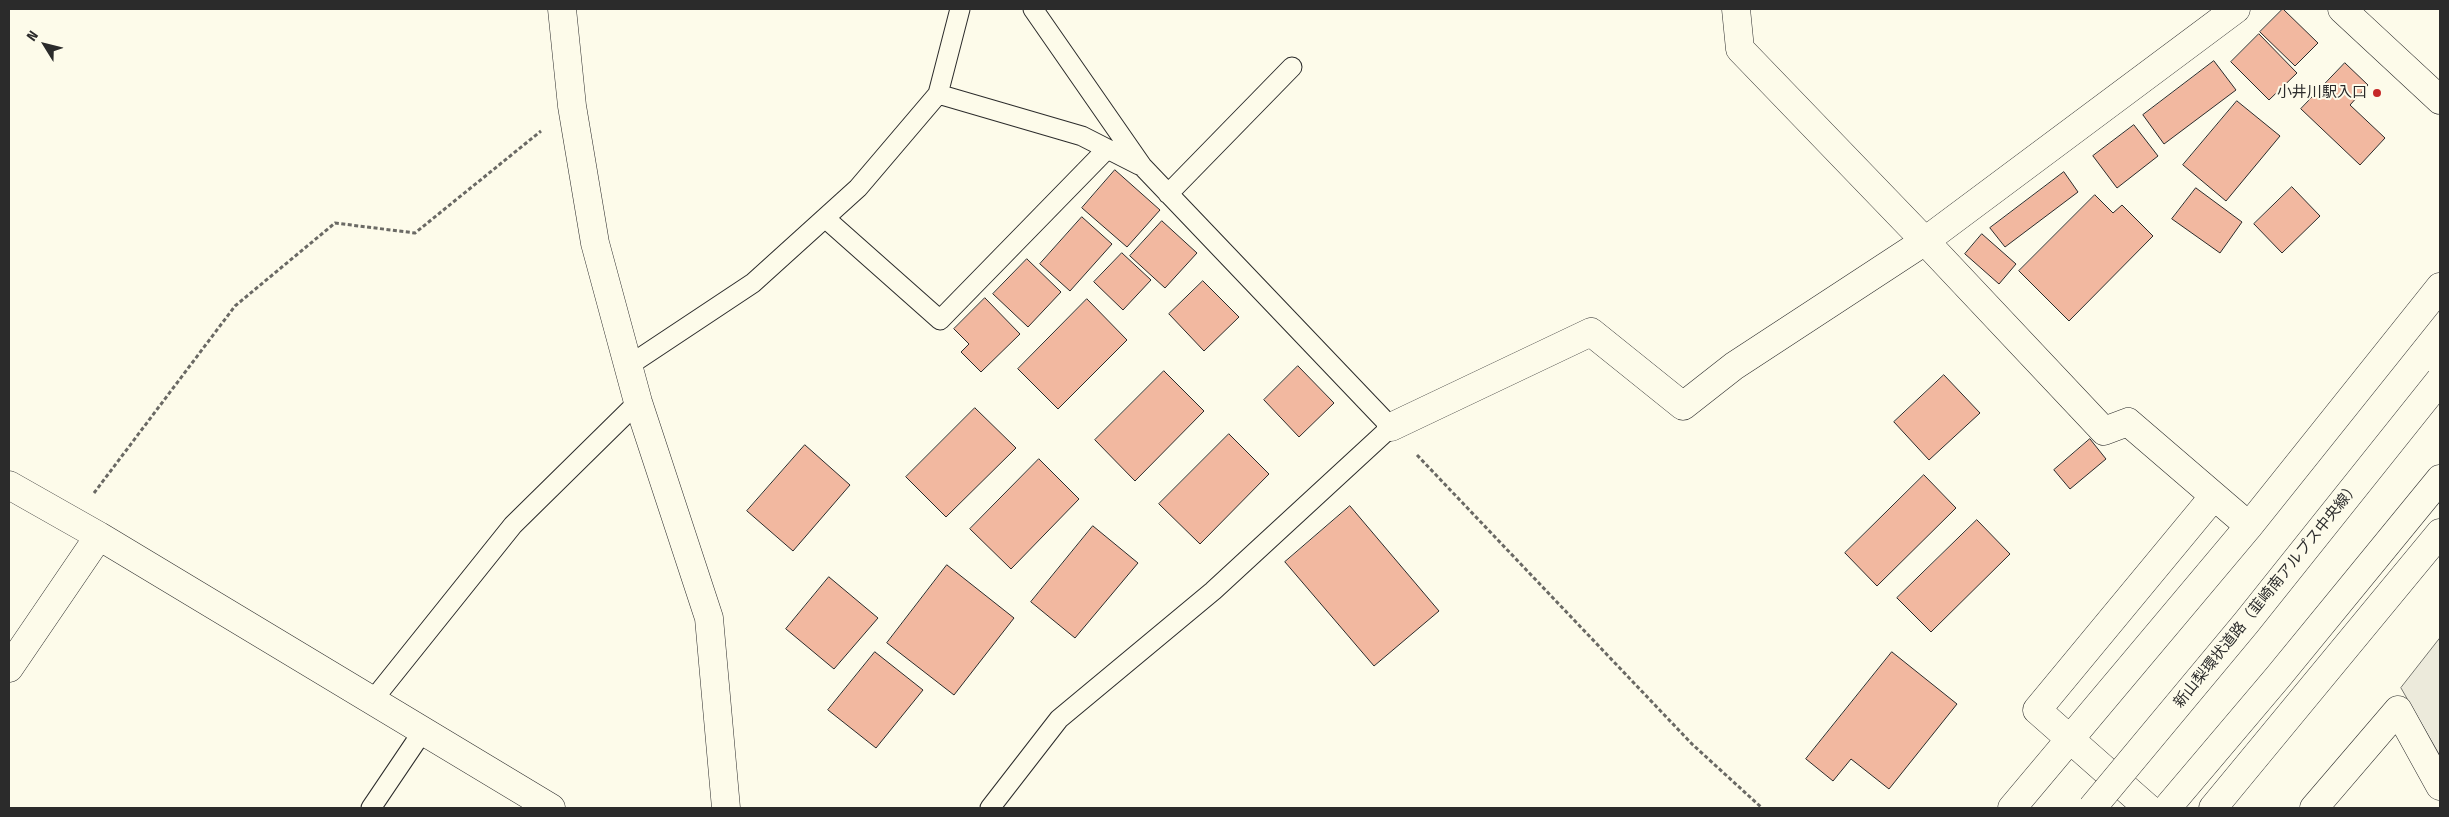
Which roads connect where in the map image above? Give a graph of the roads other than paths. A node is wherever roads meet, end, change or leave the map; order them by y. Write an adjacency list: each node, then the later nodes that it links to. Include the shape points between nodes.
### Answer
1 (562, 9): 16 (main road, via 572,106 595,243)
2 (960, 9): 8 (lane)
3 (1033, 9): 11 (lane)
4 (1736, 9): 14 (main road, via 1740,49)
5 (2236, 9): 14 (main road)
6 (2342, 9): 9 (main road)
7 (1292, 67): 12 (lane)
8 (938, 94): 10 (lane, via 1082,136); 13 (lane, via 858,188)
9 (2440, 100)
10 (1107, 149): 11 (lane); 13 (lane, via 940,320)
11 (1142, 166): 12 (lane)
12 (1168, 194): 19 (lane)
13 (825, 218): 16 (lane, via 753,283)
14 (1925, 241): 19 (main road, via 1734,366 1683,406 1591,332); 22 (main road, via 2104,432 2128,422)
15 (2440, 287): 23 (main road)
16 (628, 366): 18 (main road)
17 (2440, 380): 36 (main road, 新山梨環状道路（韮崎南アルプス中央線）, bridge, via 2246,623)
18 (638, 402): 27 (lane, via 513,525); 33 (main road, via 709,618)
19 (1391, 427): 34 (lane, via 1213,591 1059,719)
20 (2440, 480): 38 (main road)
21 (9, 485): 25 (main road)
22 (2214, 496): 23 (main road); 29 (main road, via 2037,710)
23 (2249, 526): 29 (main road)
24 (2440, 533): 39 (main road)
25 (99, 536): 26 (main road); 27 (main road)
26 (9, 668)
27 (372, 701): 28 (main road)
28 (423, 731): 31 (lane); 32 (main road)
29 (2070, 739): 35 (main road); 37 (main road)
30 (2440, 786): 40 (main road, via 2398,710)
31 (371, 808)
32 (551, 808)
33 (726, 808)
34 (990, 808)
35 (2012, 808)
36 (2092, 808)
37 (2148, 808)
38 (2167, 808)
39 (2214, 808)
40 (2314, 808)

